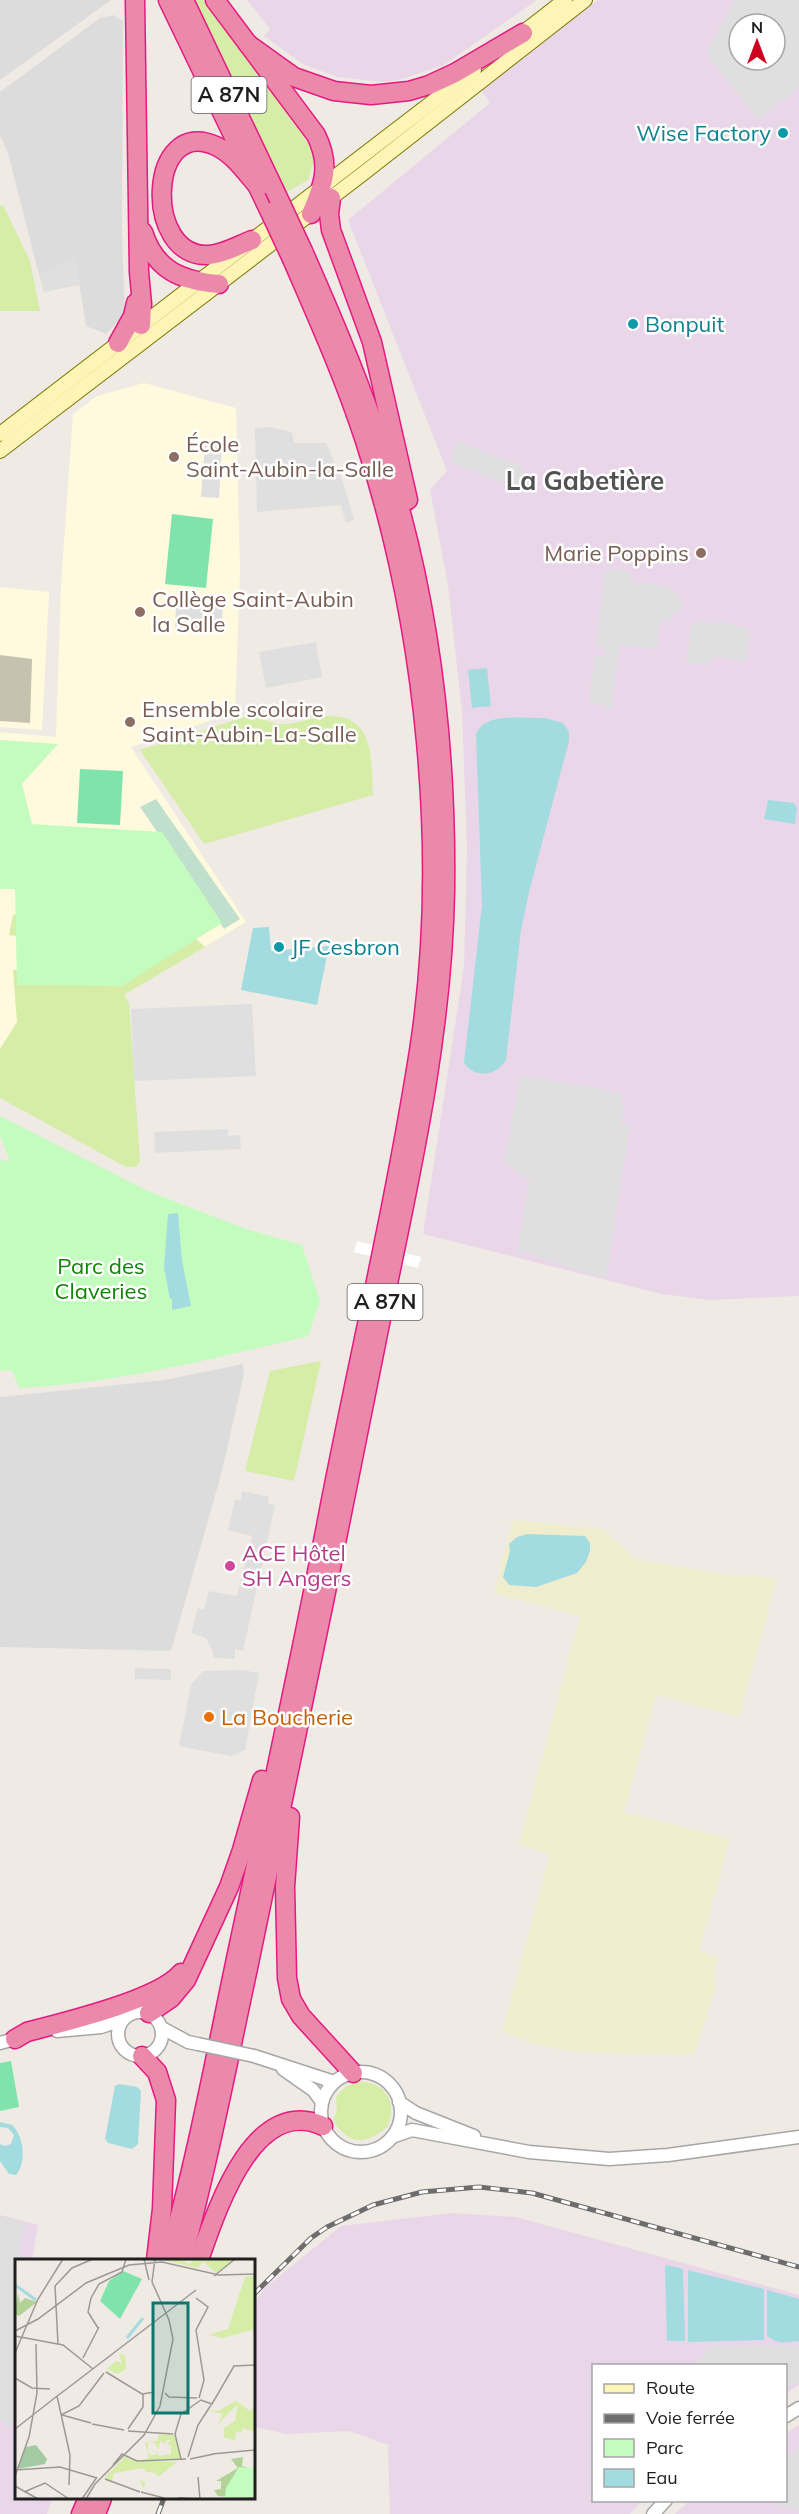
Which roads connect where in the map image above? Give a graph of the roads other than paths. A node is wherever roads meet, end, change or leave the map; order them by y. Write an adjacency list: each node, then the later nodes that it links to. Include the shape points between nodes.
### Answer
1 (135, 0): 12 (highway)
2 (168, 0): 9 (highway, A 87N)
3 (184, 0): 9 (highway, A 87N)
4 (215, 0): 8 (highway)
5 (565, 0): 7 (main road)
6 (585, 0): 10 (main road)
7 (523, 33): 8 (highway, via 429,86 371,95 334,91 294,77); 10 (main road)
8 (248, 44): 10 (highway, via 316,135 324,150)
9 (264, 190): 13 (highway, via 224,150 203,142 191,143 171,157 166,166 161,193 163,212 182,246 208,255); 14 (highway, A 87N, bridge)
10 (327, 192): 11 (highway); 13 (main road); 22 (highway, via 331,230 372,342 386,396 412,522)
11 (311, 214): 17 (main road)
12 (139, 219): 15 (highway); 16 (highway, via 146,242 157,259 178,275)
13 (252, 240): 16 (main road)
14 (298, 255): 22 (highway, A 87N, via 342,340 382,447); 23 (highway, A 87N, via 365,441 399,565 425,745 432,883 419,1048)
15 (139, 272): 18 (highway); 19 (highway, via 135,308)
16 (197, 282): 17 (highway); 18 (main road)
17 (219, 284): 21 (main road)
18 (141, 325): 19 (main road)
19 (118, 343): 20 (main road)
20 (0, 434)
21 (0, 451)
22 (413, 565): 24 (highway, A 87N, via 430,657 442,787 445,894 440,972 432,1052 406,1196)
23 (311, 1602): 25 (highway, via 298,1633 242,1850); 45 (highway, A 87N, via 196,2150)
24 (299, 1728): 36 (highway, via 301,1754 289,1826 285,1887 287,1978 291,1999 301,2016); 46 (highway, A 87N, via 211,2145)
25 (206, 1937): 26 (highway, via 181,1987); 31 (highway, via 180,1976 168,1985 140,1999)
26 (149, 2013): 27 (street, via 139,2011); 29 (street)
27 (122, 2020): 28 (street); 30 (street)
28 (101, 2027): 30 (street); 31 (street, via 43,2032)
29 (162, 2028): 32 (street); 33 (street)
30 (118, 2039): 34 (street, via 123,2049)
31 (7, 2041)
32 (193, 2043): 33 (street, via 172,2042); 35 (street, bridge)
33 (159, 2047): 34 (street)
34 (142, 2056): 44 (highway, via 157,2072 166,2100)
35 (275, 2062): 37 (street); 38 (street, via 313,2090)
36 (353, 2073): 37 (street); 39 (street, via 382,2078 393,2088)
37 (334, 2082): 38 (street)
38 (322, 2102): 40 (street)
39 (399, 2102): 41 (street, via 398,2126); 43 (street, via 416,2113)
40 (323, 2126): 41 (street, via 336,2144 358,2152 377,2149); 47 (highway, via 311,2120 291,2121 261,2136 234,2177)
41 (392, 2137): 43 (street, via 412,2130)
42 (799, 2138): 43 (street, via 609,2159)
43 (497, 2146)
44 (156, 2259)
45 (168, 2259)
46 (182, 2259)
47 (199, 2259)
48 (88, 2499): 51 (highway)
49 (102, 2499): 52 (highway)
50 (664, 2502): 53 (street)
51 (81, 2514)
52 (96, 2514)
53 (653, 2514)

